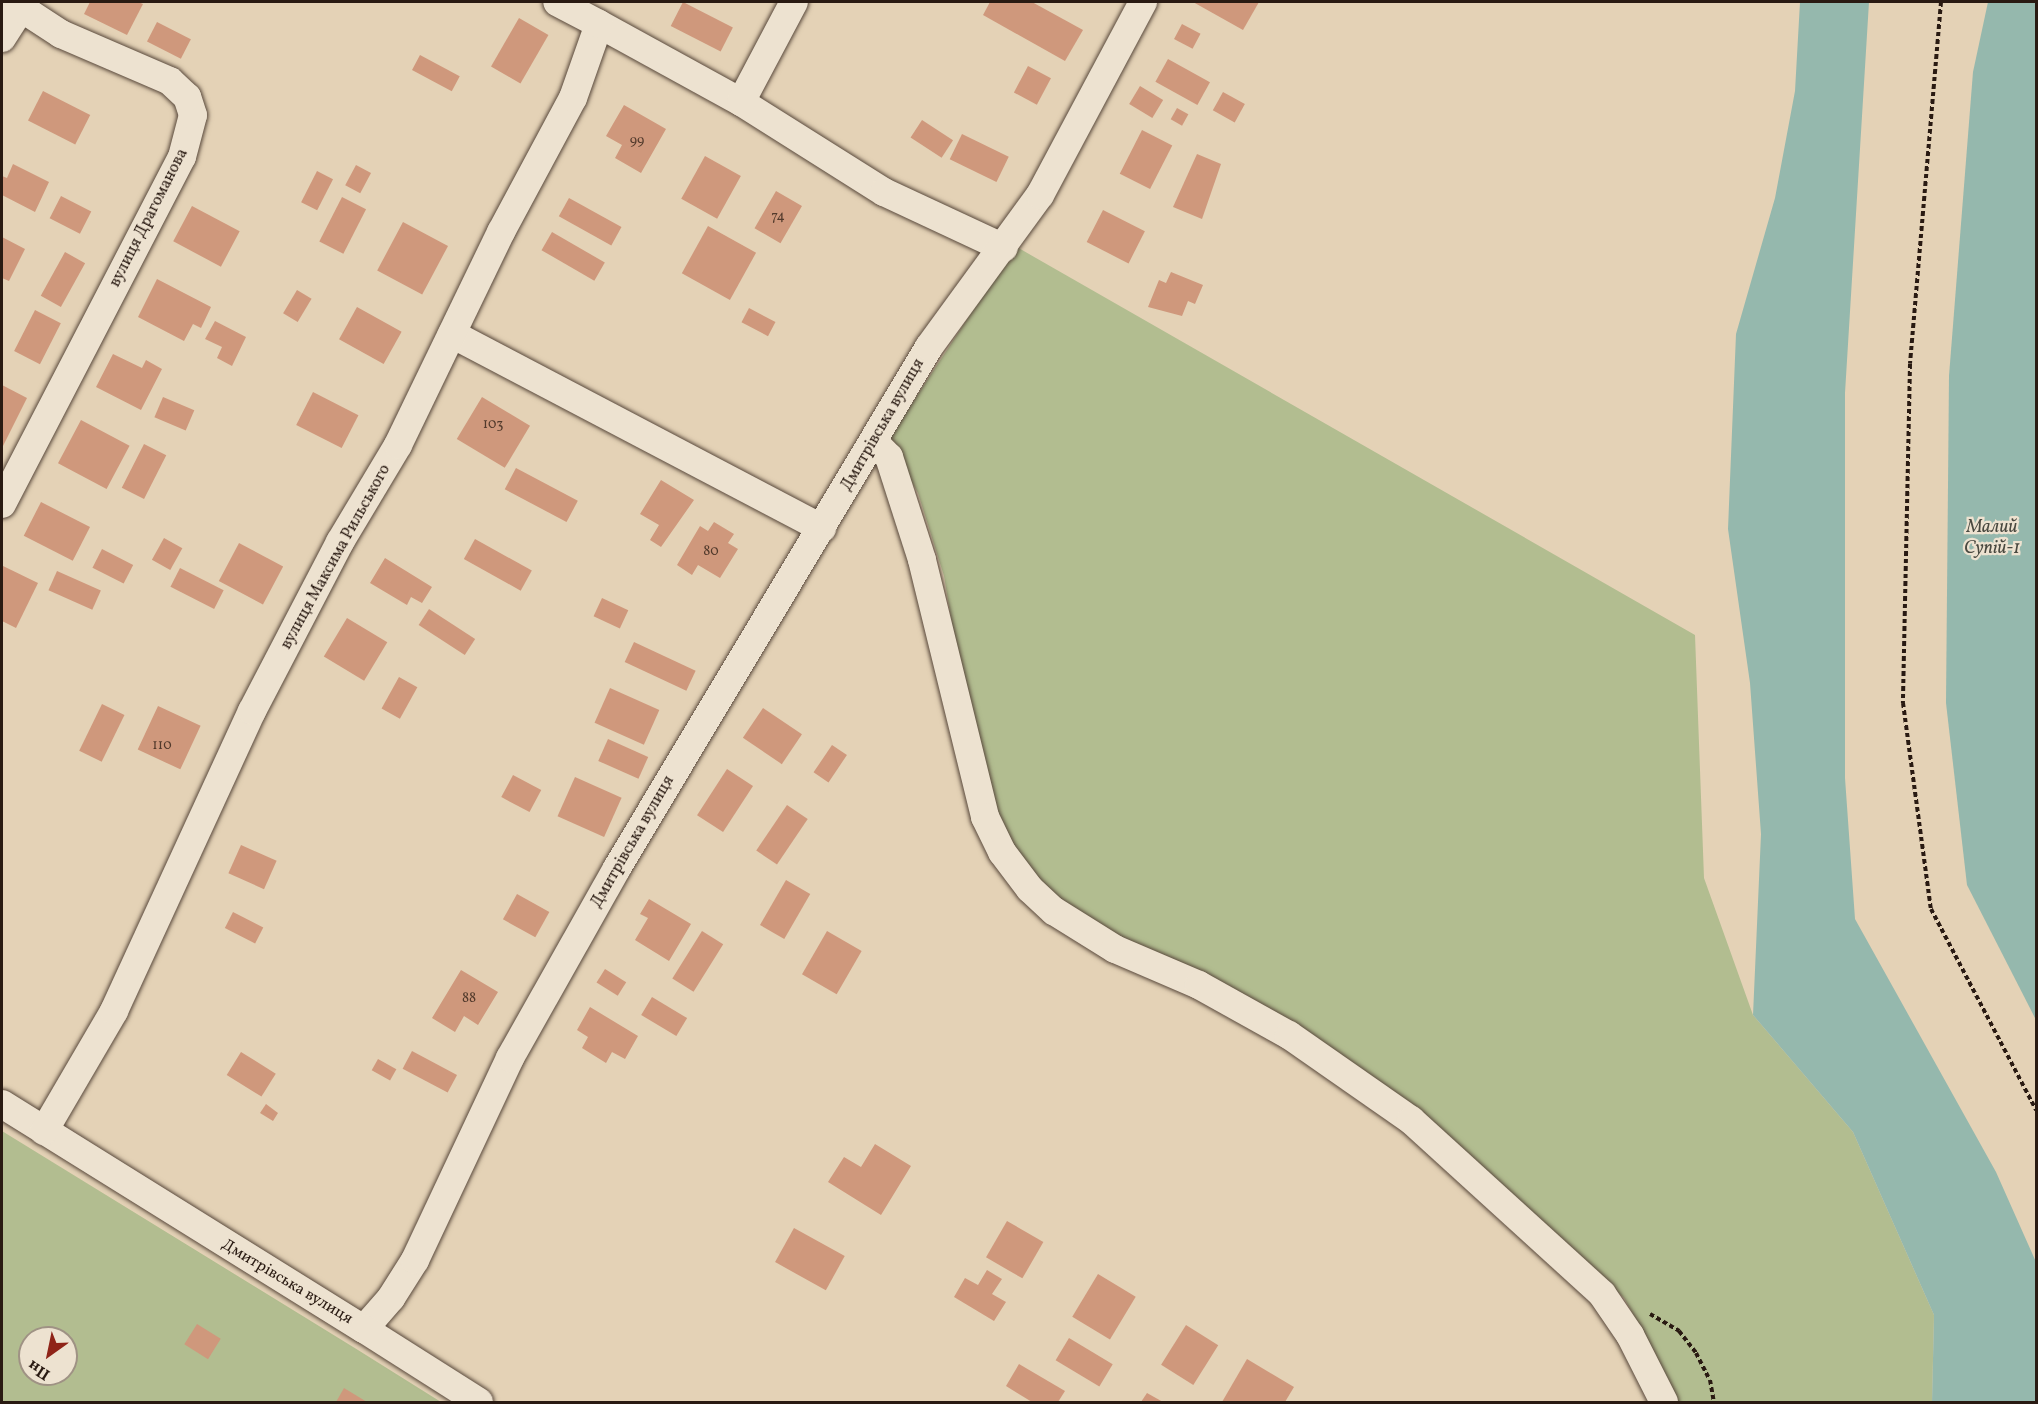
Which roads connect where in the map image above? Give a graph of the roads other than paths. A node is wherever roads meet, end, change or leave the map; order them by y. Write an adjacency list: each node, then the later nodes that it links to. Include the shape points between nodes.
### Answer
1 (557, 2): 5 (street)
2 (794, 2): 7 (street)
3 (1143, 2): 8 (street, Дмитрівська вулиця, via 1061,158)
4 (19, 3): 6 (street, вулиця Драгоманова); 11 (street, вулиця Драгоманова, via 61,34 170,81 187,97 193,115 182,157)
5 (599, 24): 7 (street); 9 (street, вулиця Максима Рильського, via 573,98)
6 (2, 38)
7 (741, 102): 8 (street, via 884,192)
8 (1004, 248): 10 (street, Дмитрівська вулиця, via 942,326)
9 (452, 334): 12 (street); 14 (street, вулиця Максима Рильського, via 393,454 333,555 252,711 114,1011)
10 (874, 442): 12 (street, Дмитрівська вулиця); 17 (street, via 889,457 922,560 985,817 1002,852 1030,889 1054,911 1093,936 1225,999 1355,1079 1435,1140 1584,1276 1615,1311)
11 (2, 504)
12 (822, 528): 15 (street, Дмитрівська вулиця, via 539,1004 406,1276)
13 (2, 1104): 14 (street, Дмитрівська вулиця)
14 (44, 1131): 15 (street, Дмитрівська вулиця)
15 (364, 1329): 16 (street)
16 (479, 1402)
17 (1664, 1402)

